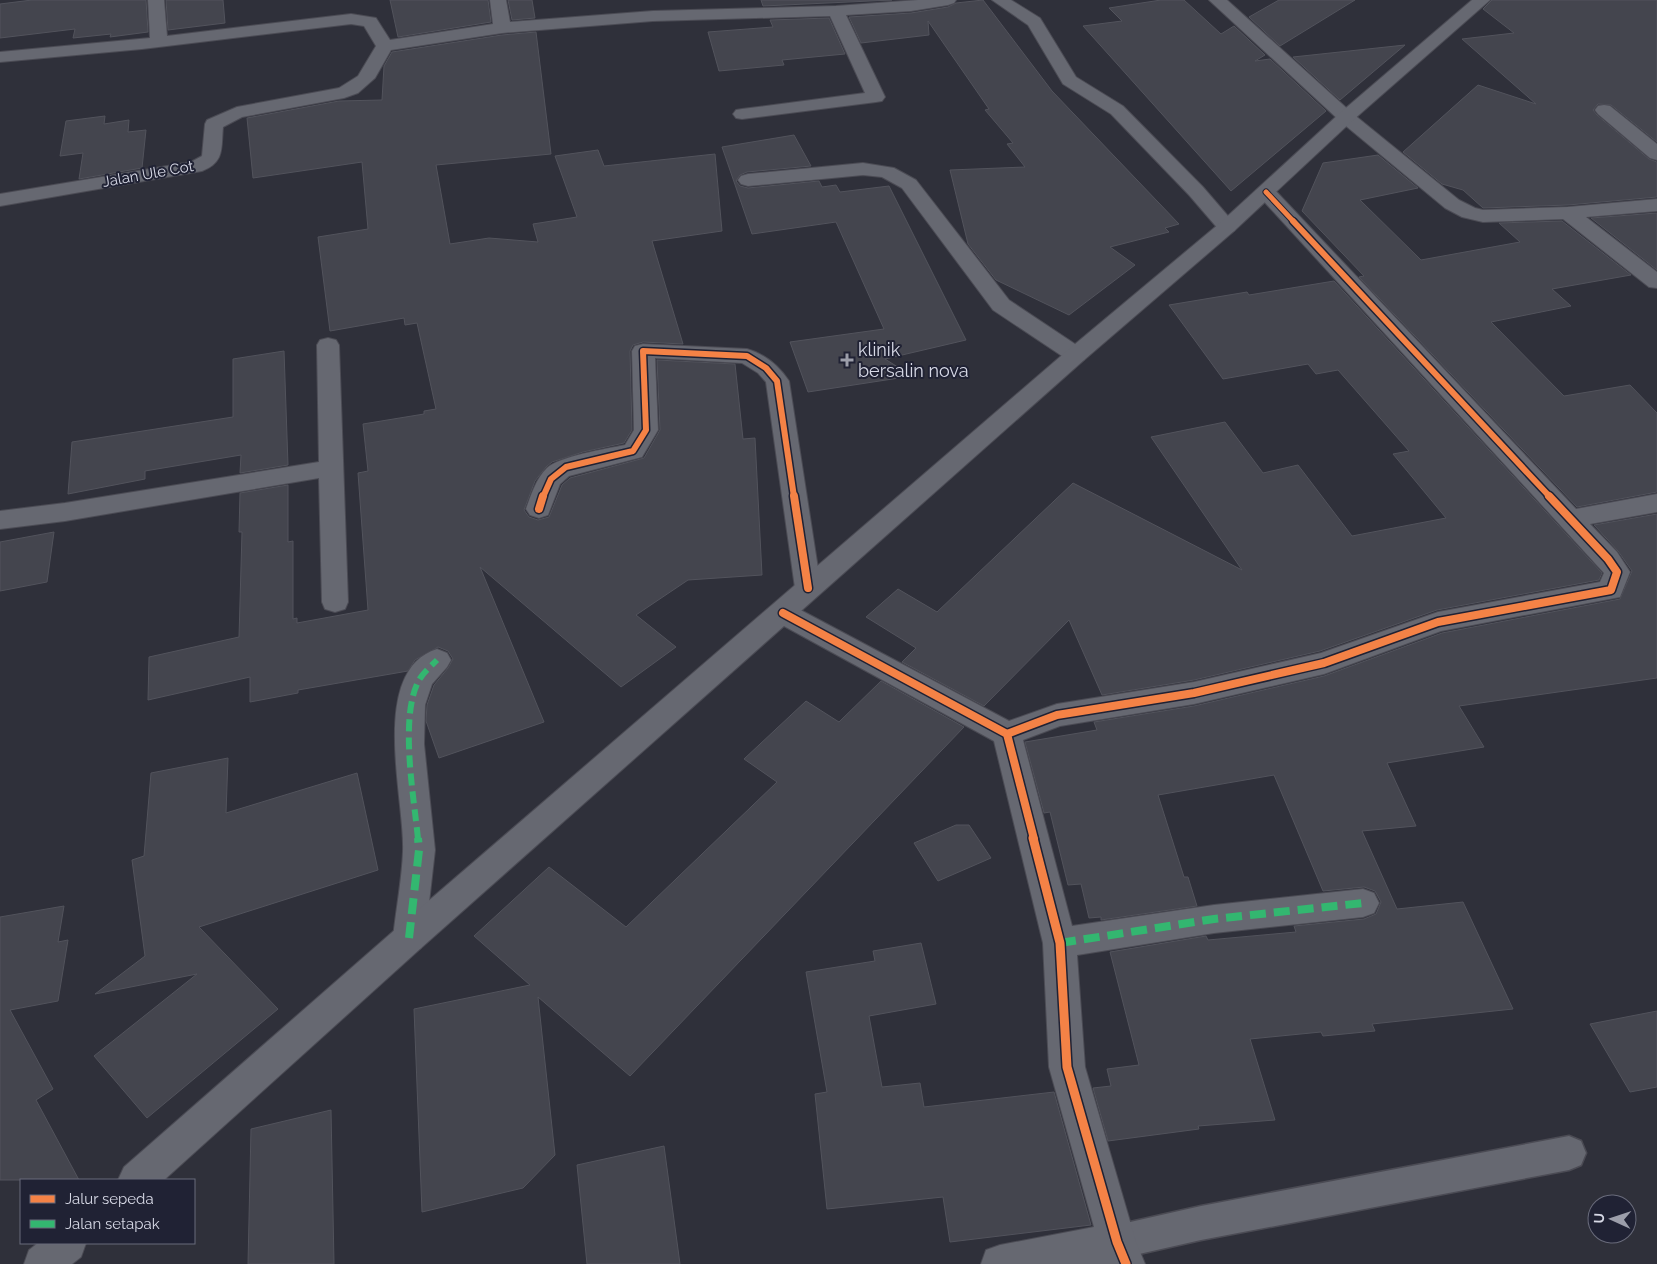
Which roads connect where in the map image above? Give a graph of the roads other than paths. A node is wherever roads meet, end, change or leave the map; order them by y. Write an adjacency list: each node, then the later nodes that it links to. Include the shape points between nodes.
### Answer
1 (156, 0): 10 (street)
2 (498, 0): 9 (street)
3 (948, 0): 8 (street)
4 (1000, 0): 22 (street, via 1034,22 1069,80 1117,110)
5 (1217, 0): 15 (street)
6 (1482, 0): 15 (street)
7 (753, 6): 8 (street); 9 (street)
8 (836, 11): 14 (street, via 876,97)
9 (502, 28): 11 (street)
10 (159, 42): 11 (street, via 351,18 370,22); 12 (street)
11 (385, 46): 19 (street, Jalan Ule Cot, via 362,84 355,89 223,117 214,124 211,157 205,163)
12 (0, 57)
13 (1604, 110): 16 (street)
14 (742, 114)
15 (1346, 117): 18 (street); 21 (street, via 1452,204 1469,213 1483,216)
16 (1657, 154)
17 (748, 180): 25 (street, via 863,169 887,172 909,184 1001,305)
18 (1266, 192): 22 (street); 29 (street)
19 (0, 200)
20 (1657, 205): 21 (street)
21 (1568, 213): 23 (street)
22 (1227, 227): 25 (street)
23 (1657, 282)
24 (328, 345): 26 (street)
25 (1076, 355): 31 (street)
26 (332, 468): 30 (street); 32 (street)
27 (1657, 503): 29 (street)
28 (539, 509): 31 (street, via 556,471 633,451 646,430 642,351 747,356 766,368 777,381)
29 (1570, 519): 35 (street, via 1616,572 1611,590 1438,622 1324,663 1194,692 1057,715)
30 (0, 520)
31 (808, 588): 33 (street)
32 (335, 602)
33 (783, 612): 35 (street); 37 (street)
34 (437, 660): 37 (street, via 419,679 411,705 409,744 419,850)
35 (1007, 734): 38 (street)
36 (1363, 903): 38 (street, via 1214,919)
37 (408, 938): 40 (street)
38 (1060, 943): 42 (street, via 1067,1067)
39 (1569, 1153): 42 (lane, via 1200,1224)
40 (138, 1179)
41 (66, 1244): 43 (street)
42 (1122, 1253): 44 (street)
43 (43, 1264)
44 (1000, 1264)

